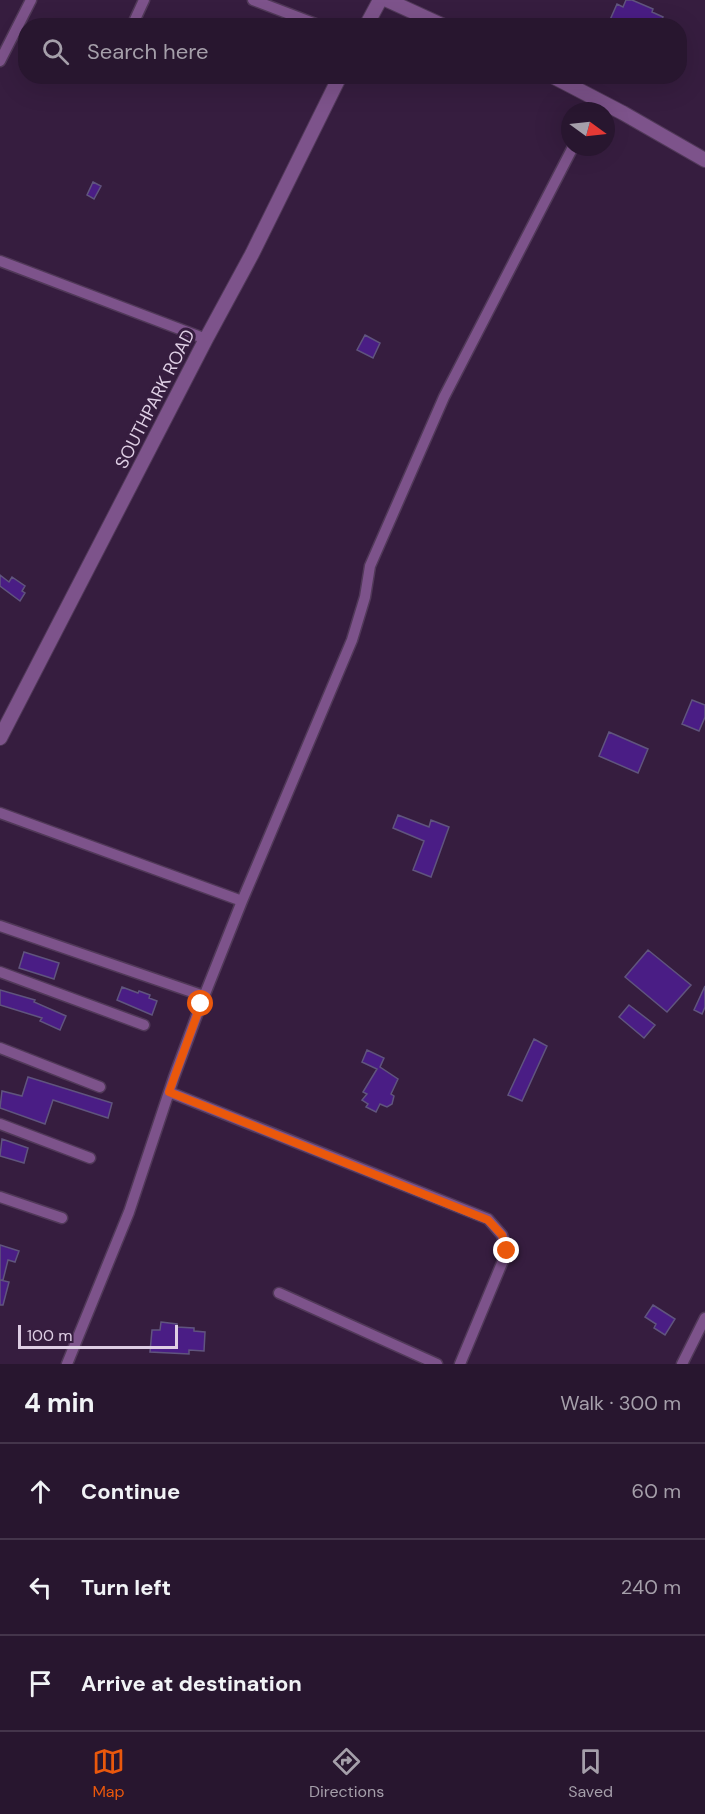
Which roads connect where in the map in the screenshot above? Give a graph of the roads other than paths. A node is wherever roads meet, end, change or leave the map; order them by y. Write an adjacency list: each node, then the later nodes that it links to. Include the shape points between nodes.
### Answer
1 (31, 0): 6 (street)
2 (144, 0): 7 (street)
3 (253, 0): 8 (street)
4 (381, 0): 9 (street)
5 (387, 0): 10 (street)
6 (22, 18)
7 (136, 18)
8 (300, 18)
9 (371, 18)
10 (426, 18)
11 (18, 26): 12 (street)
12 (0, 61)
13 (336, 84): 20 (street, SOUTHPARK ROAD)
14 (564, 84): 15 (street)
15 (591, 102)
16 (615, 115): 18 (street)
17 (568, 156): 23 (street, via 425,439 370,566 352,640)
18 (705, 160)
19 (0, 261): 20 (street)
20 (206, 339): 21 (street, SOUTHPARK ROAD)
21 (0, 738)
22 (0, 813): 23 (street)
23 (242, 901): 26 (street)
24 (0, 926): 26 (street)
25 (0, 972): 27 (street)
26 (204, 996): 30 (street)
27 (144, 1025)
28 (0, 1048): 29 (street)
29 (100, 1087)
30 (169, 1092): 37 (street, via 129,1212); 39 (street, via 488,1220 502,1235 507,1251)
31 (0, 1124): 32 (street)
32 (90, 1158)
33 (0, 1197): 34 (street)
34 (62, 1218)
35 (279, 1293): 38 (street)
36 (705, 1318): 40 (street)
37 (66, 1364)
38 (437, 1364)
39 (460, 1364)
40 (682, 1364)

